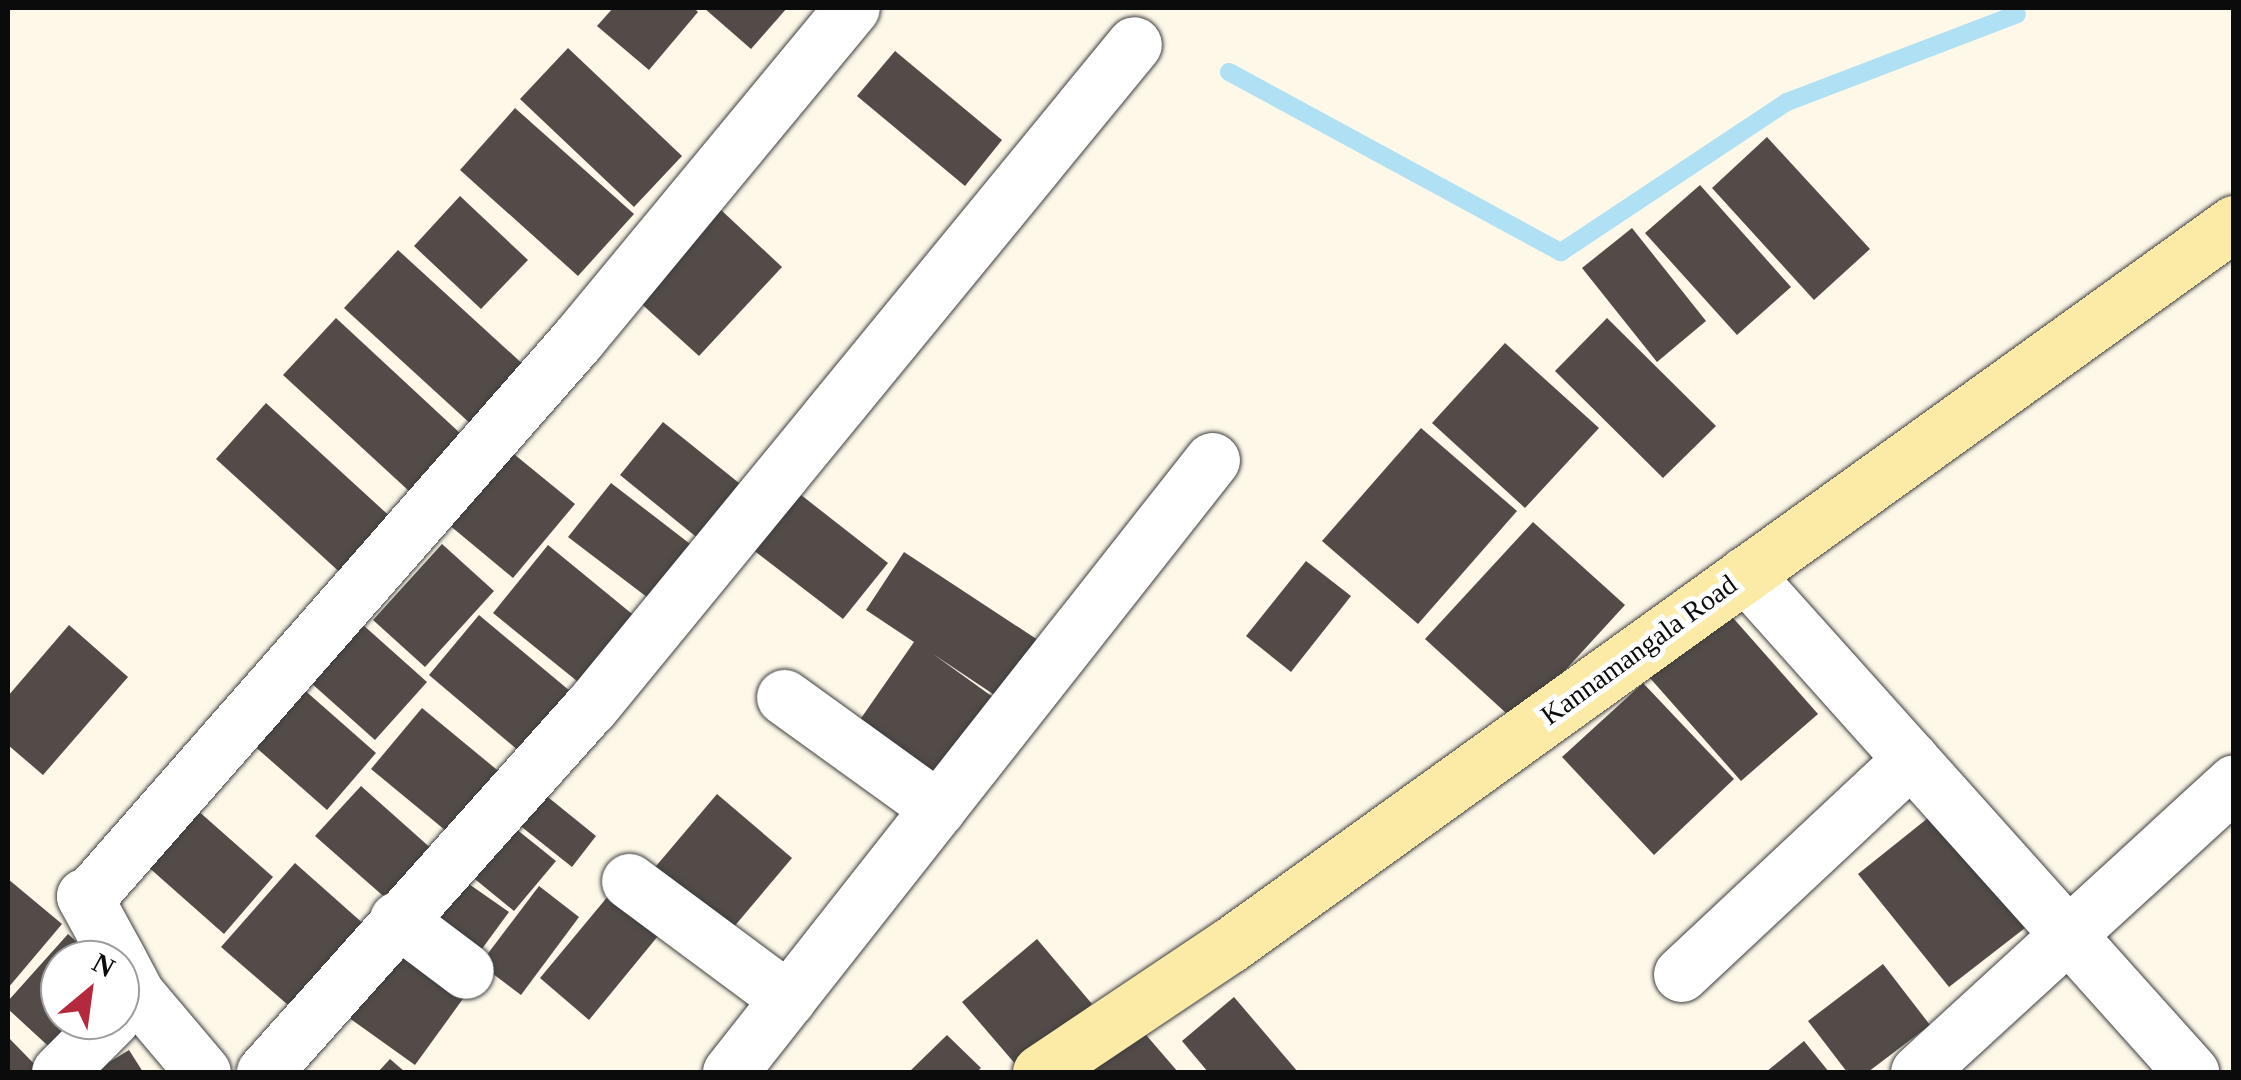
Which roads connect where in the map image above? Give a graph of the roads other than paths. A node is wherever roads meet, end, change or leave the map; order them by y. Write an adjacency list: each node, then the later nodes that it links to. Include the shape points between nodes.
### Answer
1 (852, 8): 13 (street, via 576,340 84,896)
2 (1134, 44): 11 (street, via 590,708)
3 (2234, 223): 5 (main road, Kannamangala Road)
4 (1212, 460): 9 (street)
5 (1745, 574): 7 (street); 23 (main road, Kannamangala Road, via 1230,945)
6 (784, 696): 9 (street)
7 (1911, 759): 12 (street); 15 (street)
8 (2229, 793): 12 (street)
9 (938, 808): 16 (street)
10 (629, 881): 16 (street)
11 (397, 919): 14 (street); 21 (street)
12 (2066, 932): 24 (street); 25 (street)
13 (102, 940)
14 (466, 971)
15 (1682, 974)
16 (788, 999): 22 (street)
17 (140, 1007): 20 (street)
18 (83, 1040): 19 (street)
19 (59, 1072)
20 (203, 1072)
21 (264, 1072)
22 (730, 1072)
23 (1040, 1072)
24 (1918, 1072)
25 (2190, 1072)

